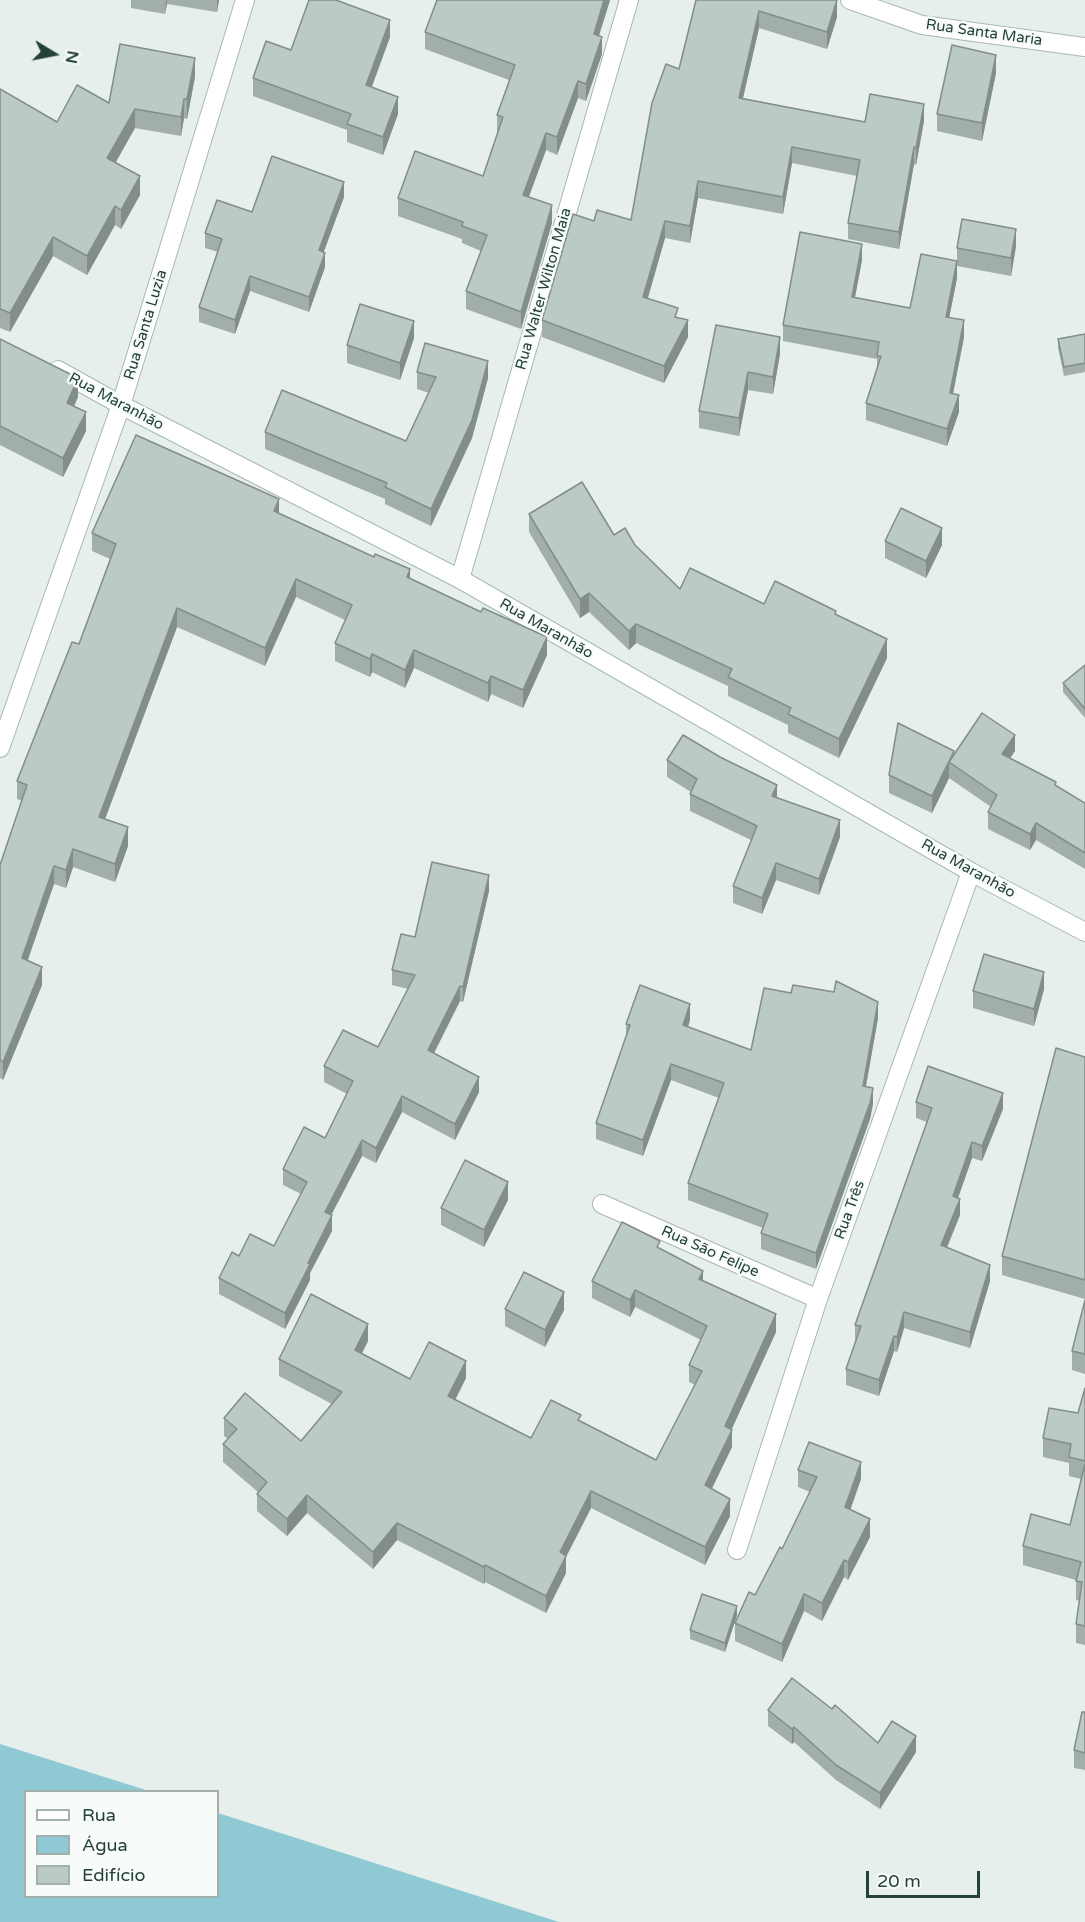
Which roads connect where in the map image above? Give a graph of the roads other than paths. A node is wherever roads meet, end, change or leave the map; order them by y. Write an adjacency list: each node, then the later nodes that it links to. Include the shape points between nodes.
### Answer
1 (245, 0): 6 (street, Rua Santa Luzia)
2 (629, 0): 7 (street, Rua Walter Wilton Maia)
3 (850, 0): 4 (street, Rua Santa Maria, via 922,25)
4 (1085, 47)
5 (40, 361): 6 (street, Rua Maranhão)
6 (121, 405): 7 (street, Rua Maranhão); 8 (street, Rua Santa Luzia)
7 (459, 579): 9 (street, Rua Maranhão)
8 (0, 748)
9 (971, 872): 10 (street, Rua Maranhão); 12 (street, Rua Três)
10 (1085, 932)
11 (602, 1204): 12 (street, Rua São Felipe)
12 (818, 1299): 13 (street, Rua Três)
13 (737, 1550)

